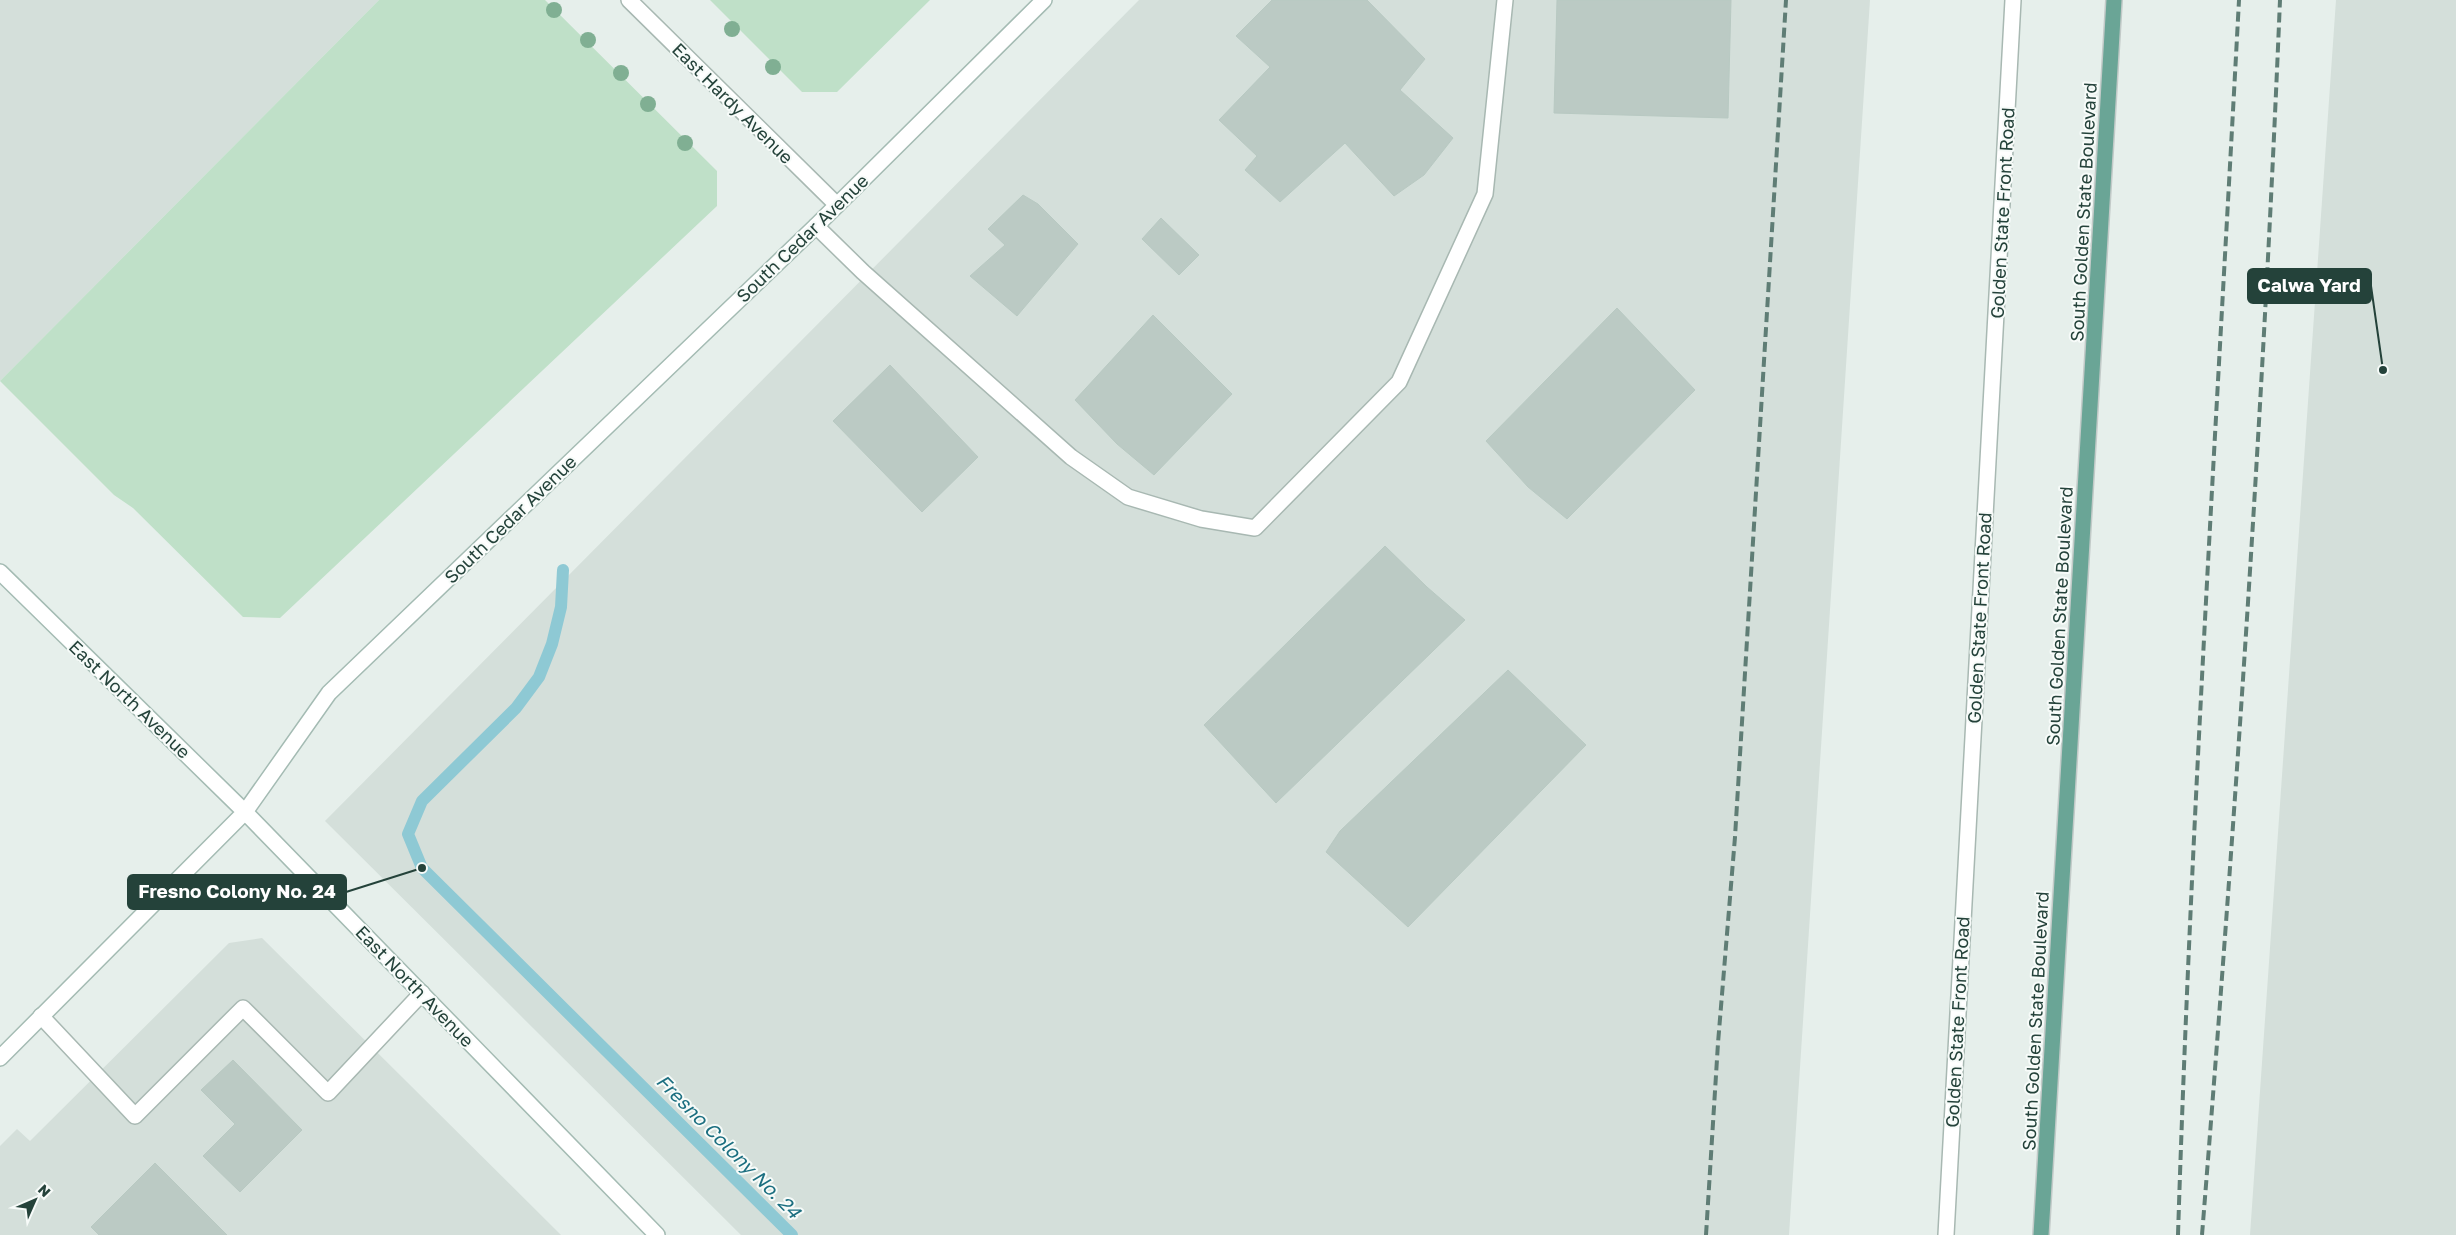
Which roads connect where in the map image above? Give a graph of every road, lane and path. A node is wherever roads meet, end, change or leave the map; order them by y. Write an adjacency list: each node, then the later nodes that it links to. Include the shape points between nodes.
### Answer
1 (629, 0): 6 (street, East Hardy Avenue)
2 (1044, 0): 6 (street, South Cedar Avenue)
3 (1505, 0): 7 (street, via 1485,194 1398,382 1255,528 1201,519 1128,498 1063,450 863,272)
4 (2013, 0): 15 (street, Golden State Front Road)
5 (2114, 0): 13 (main road, South Golden State Boulevard)
6 (837, 205): 7 (street, South Cedar Avenue)
7 (816, 226): 9 (street, South Cedar Avenue, via 329,694)
8 (0, 572): 9 (street, East North Avenue)
9 (246, 812): 10 (street, East North Avenue); 11 (street, South Cedar Avenue)
10 (422, 993): 11 (street, via 328,1093 243,1008 135,1116); 14 (street, East North Avenue)
11 (41, 1016): 12 (street, South Cedar Avenue)
12 (0, 1058)
13 (2041, 1230)
14 (657, 1235)
15 (1946, 1235)

